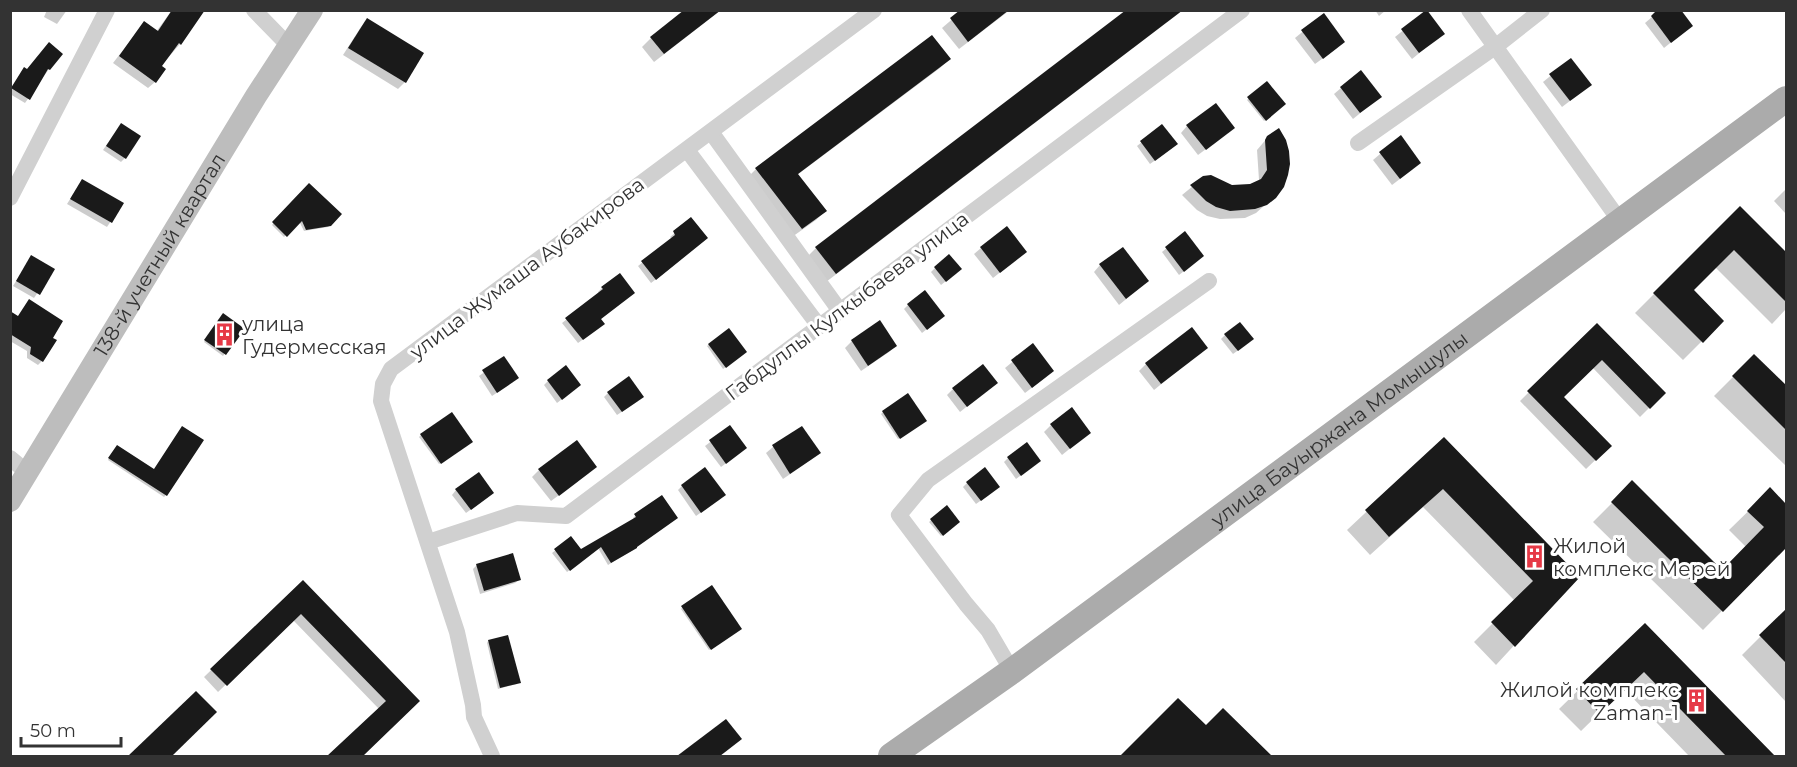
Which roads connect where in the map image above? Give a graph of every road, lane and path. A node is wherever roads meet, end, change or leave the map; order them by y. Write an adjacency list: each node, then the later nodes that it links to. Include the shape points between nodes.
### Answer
1 (107, 10): 14 (street)
2 (255, 10): 8 (street)
3 (312, 10): 8 (main road, 138-й учетный квартал)
4 (874, 10): 11 (street, улица Жумаша Аубакирова)
5 (1242, 10): 17 (street, Габдуллы Кулкыбаева улица)
6 (1469, 10): 9 (street)
7 (1542, 10): 9 (street)
8 (290, 47): 20 (main road, 138-й учетный квартал, via 256,96)
9 (1496, 47): 12 (street); 15 (street)
10 (1786, 99): 15 (main road, улица Бауыржана Момышулы)
11 (711, 132): 13 (street, улица Жумаша Аубакирова); 17 (street)
12 (1358, 143)
13 (687, 150): 18 (street); 22 (street, улица Жумаша Аубакирова, via 391,369 383,384 381,401)
14 (10, 198)
15 (1620, 221): 23 (main road, улица Бауыржана Момышулы)
16 (1209, 281): 23 (street, via 928,480 899,515 988,630)
17 (840, 311): 18 (street, Габдуллы Кулкыбаева улица)
18 (819, 326): 22 (street, Габдуллы Кулкыбаева улица, via 566,516 517,513)
19 (10, 458): 20 (street)
20 (28, 474): 21 (main road, 138-й учетный квартал)
21 (10, 501)
22 (428, 542): 24 (street, улица Жумаша Аубакирова, via 457,632 474,717)
23 (1012, 671): 25 (main road, улица Бауыржана Момышулы)
24 (492, 756)
25 (891, 756)

